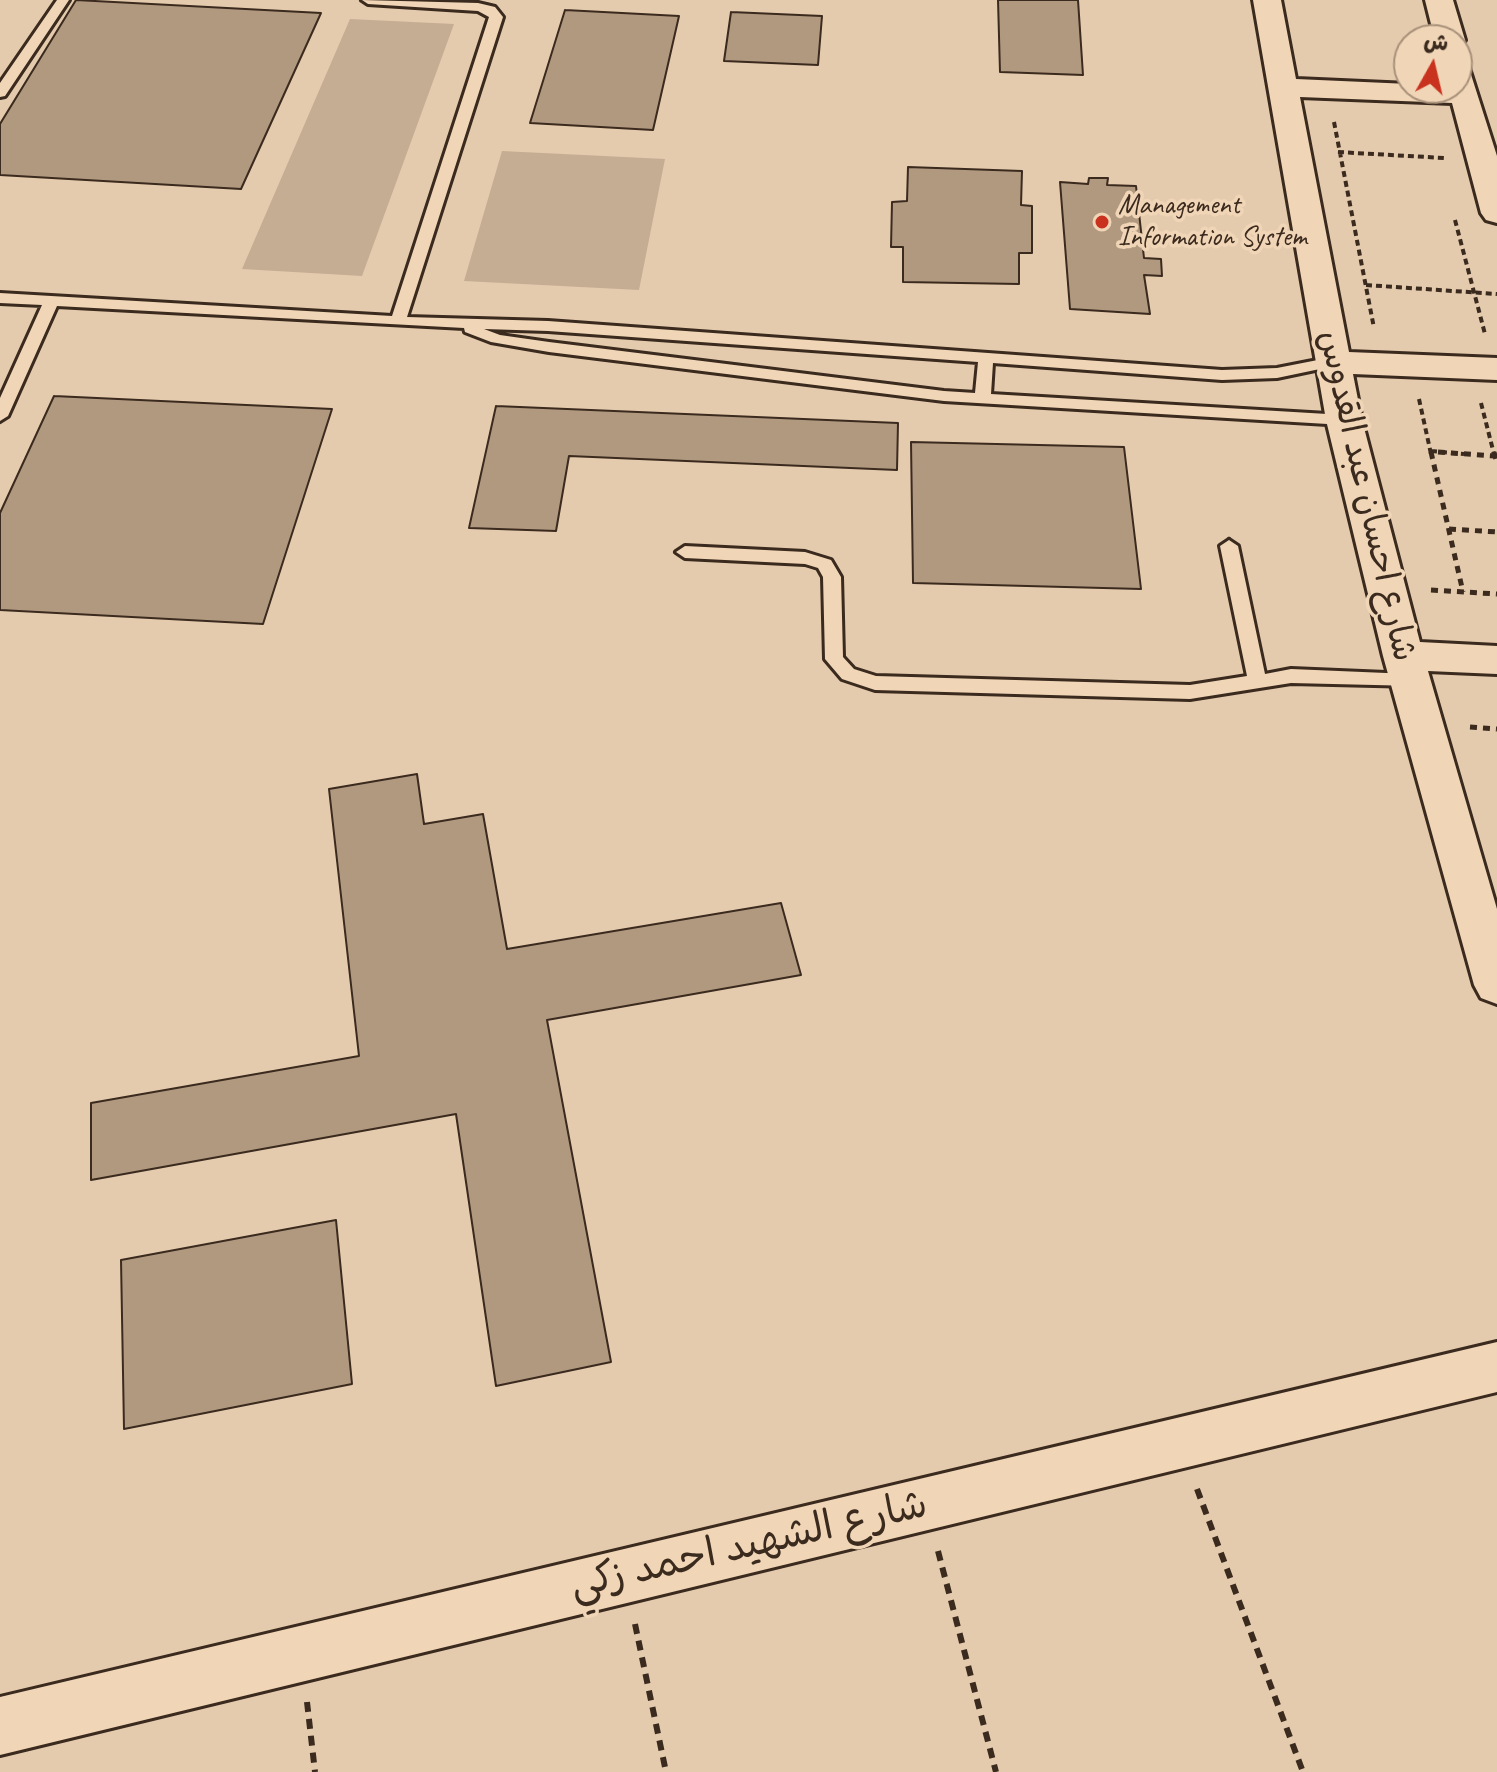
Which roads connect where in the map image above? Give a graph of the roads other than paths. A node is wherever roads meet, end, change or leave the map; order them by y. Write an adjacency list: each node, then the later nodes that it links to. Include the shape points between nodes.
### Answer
1 (63, 0): 8 (lane)
2 (368, 0): 13 (lane, via 478,7 496,17)
3 (1267, 0): 7 (street, شارع احسان عبد القدوس)
4 (1439, 0): 5 (street)
5 (1446, 24)
6 (1393, 83): 7 (street)
7 (1282, 87): 16 (street, شارع احسان عبد القدوس)
8 (0, 93)
9 (1467, 104): 10 (street)
10 (1497, 213)
11 (0, 298): 12 (lane)
12 (51, 301): 13 (lane); 19 (lane)
13 (398, 321): 14 (lane)
14 (456, 324): 15 (lane); 18 (lane, via 497,339 549,347)
15 (986, 358): 16 (lane, via 1250,376); 18 (lane)
16 (1333, 362): 17 (street); 20 (street, شارع احسان عبد القدوس)
17 (1488, 370)
18 (982, 399): 20 (lane)
19 (0, 416)
20 (1344, 420): 24 (street, شارع احسان عبد القدوس)
21 (1229, 546): 25 (lane)
22 (685, 552): 25 (lane, via 805,558 825,564 832,577 834,659 848,674 875,683 1190,692)
23 (1497, 660): 24 (street)
24 (1406, 668): 25 (lane); 26 (street, شارع احسان عبد القدوس)
25 (1257, 680)
26 (1497, 985)
27 (1497, 1367): 28 (street, شارع الشهيد احمد زكي)
28 (0, 1726)

